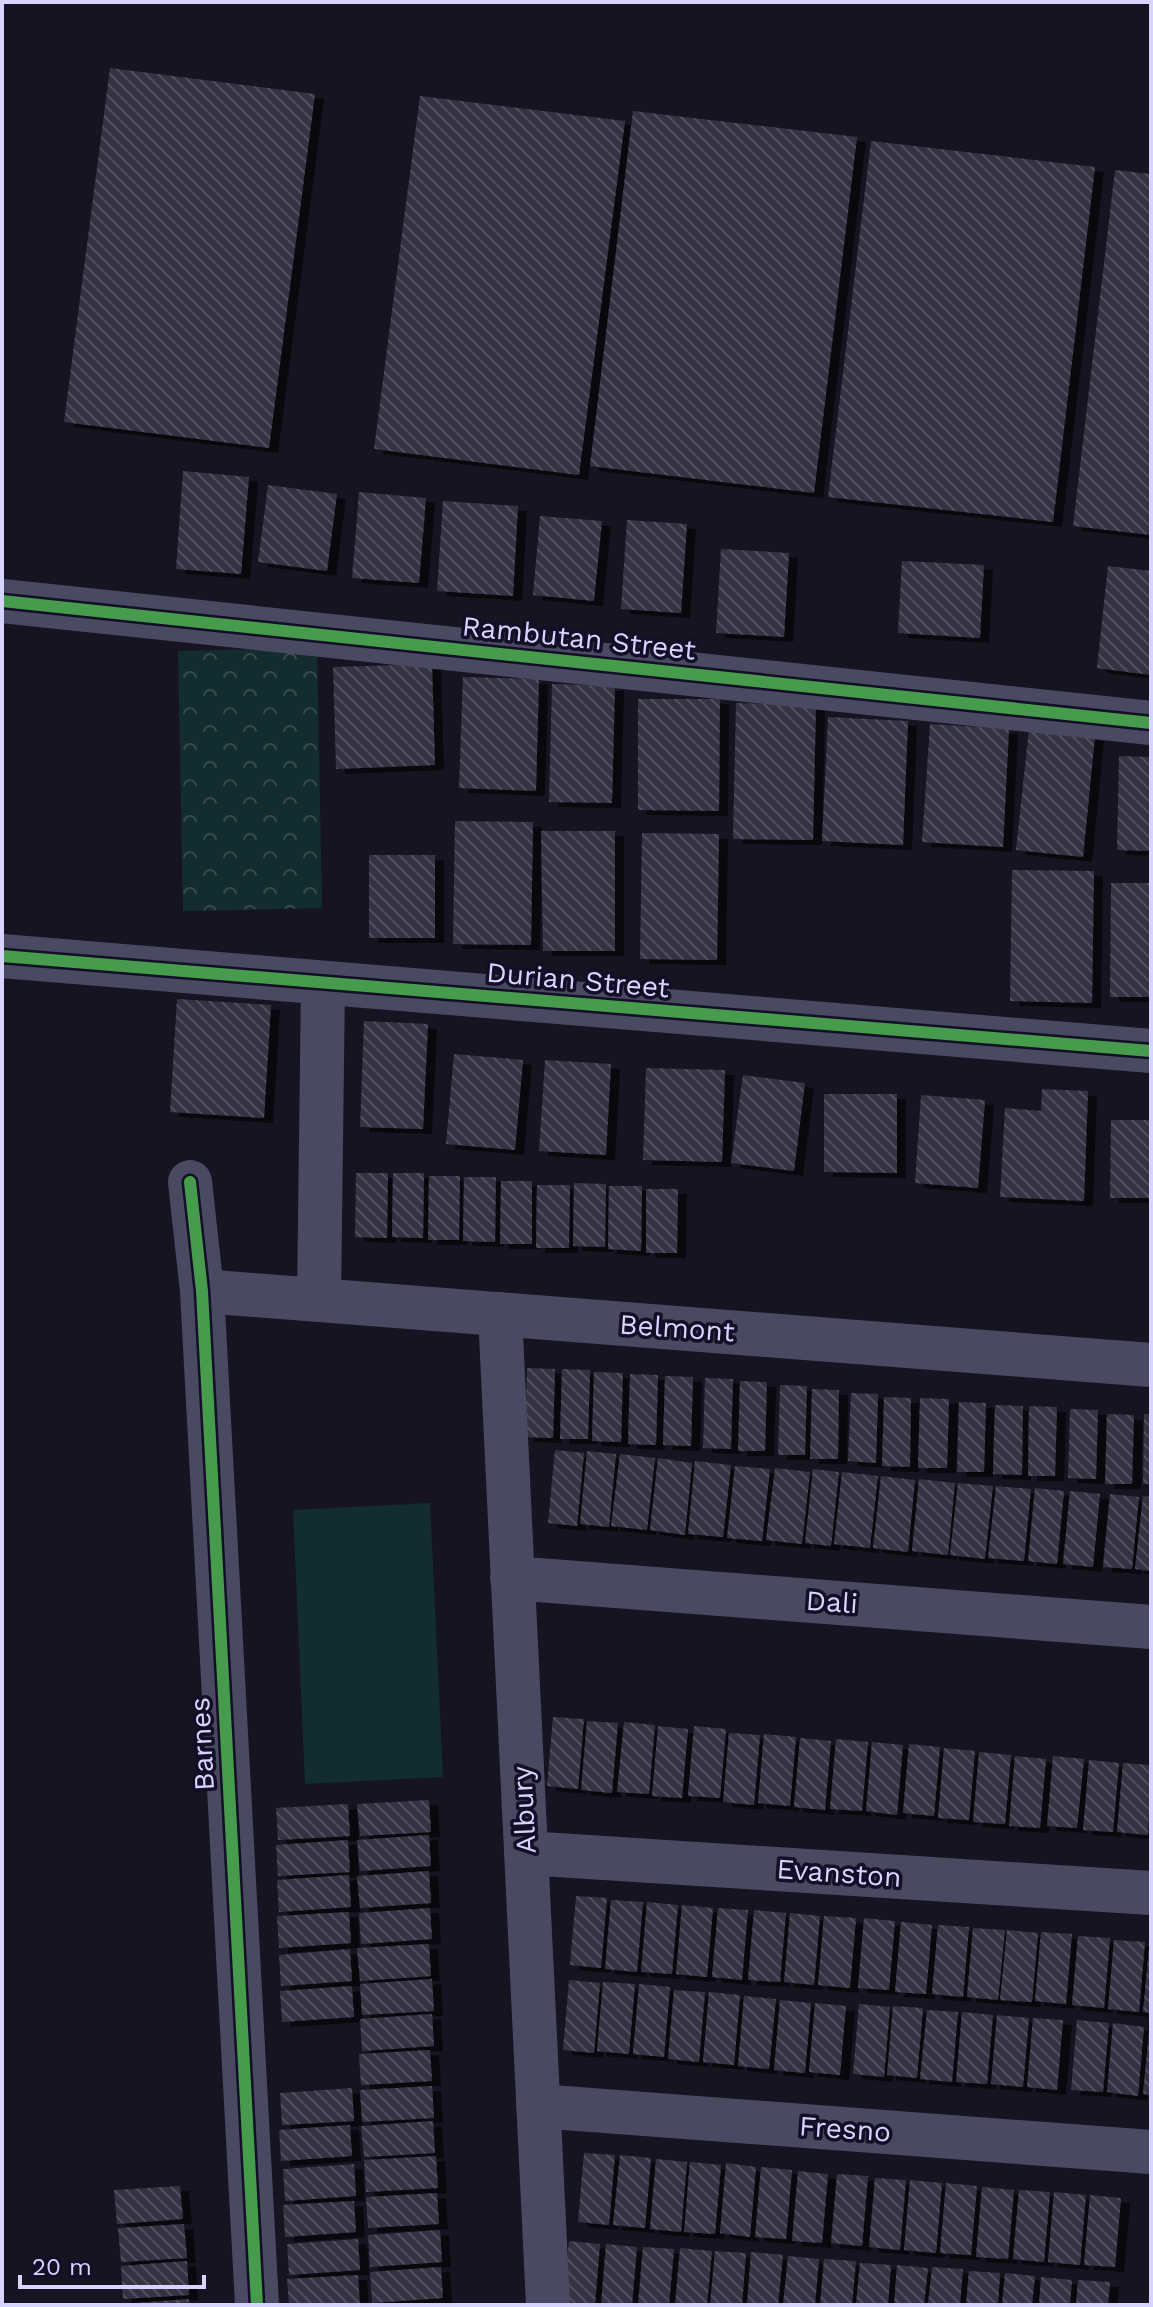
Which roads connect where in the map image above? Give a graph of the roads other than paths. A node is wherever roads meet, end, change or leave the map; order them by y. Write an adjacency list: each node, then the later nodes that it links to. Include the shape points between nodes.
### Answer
1 (2, 601): 2 (street, Rambutan Street)
2 (1151, 723)
3 (2, 956): 4 (street, Durian Street)
4 (323, 983): 5 (street, Durian Street); 8 (street)
5 (1151, 1051)
6 (190, 1182): 7 (street, Barnes)
7 (202, 1291): 8 (street, Belmont); 17 (street, Barnes)
8 (319, 1300): 9 (street, Belmont)
9 (500, 1314): 10 (street, Belmont); 11 (street, Albury)
10 (1151, 1365)
11 (512, 1578): 12 (street, Dali); 13 (street, Albury)
12 (1151, 1627)
13 (526, 1853): 14 (street, Evanston); 15 (street, Albury)
14 (1151, 1893)
15 (538, 2106): 16 (street, Fresno); 18 (street, Albury)
16 (1151, 2152)
17 (257, 2305)
18 (548, 2305)

